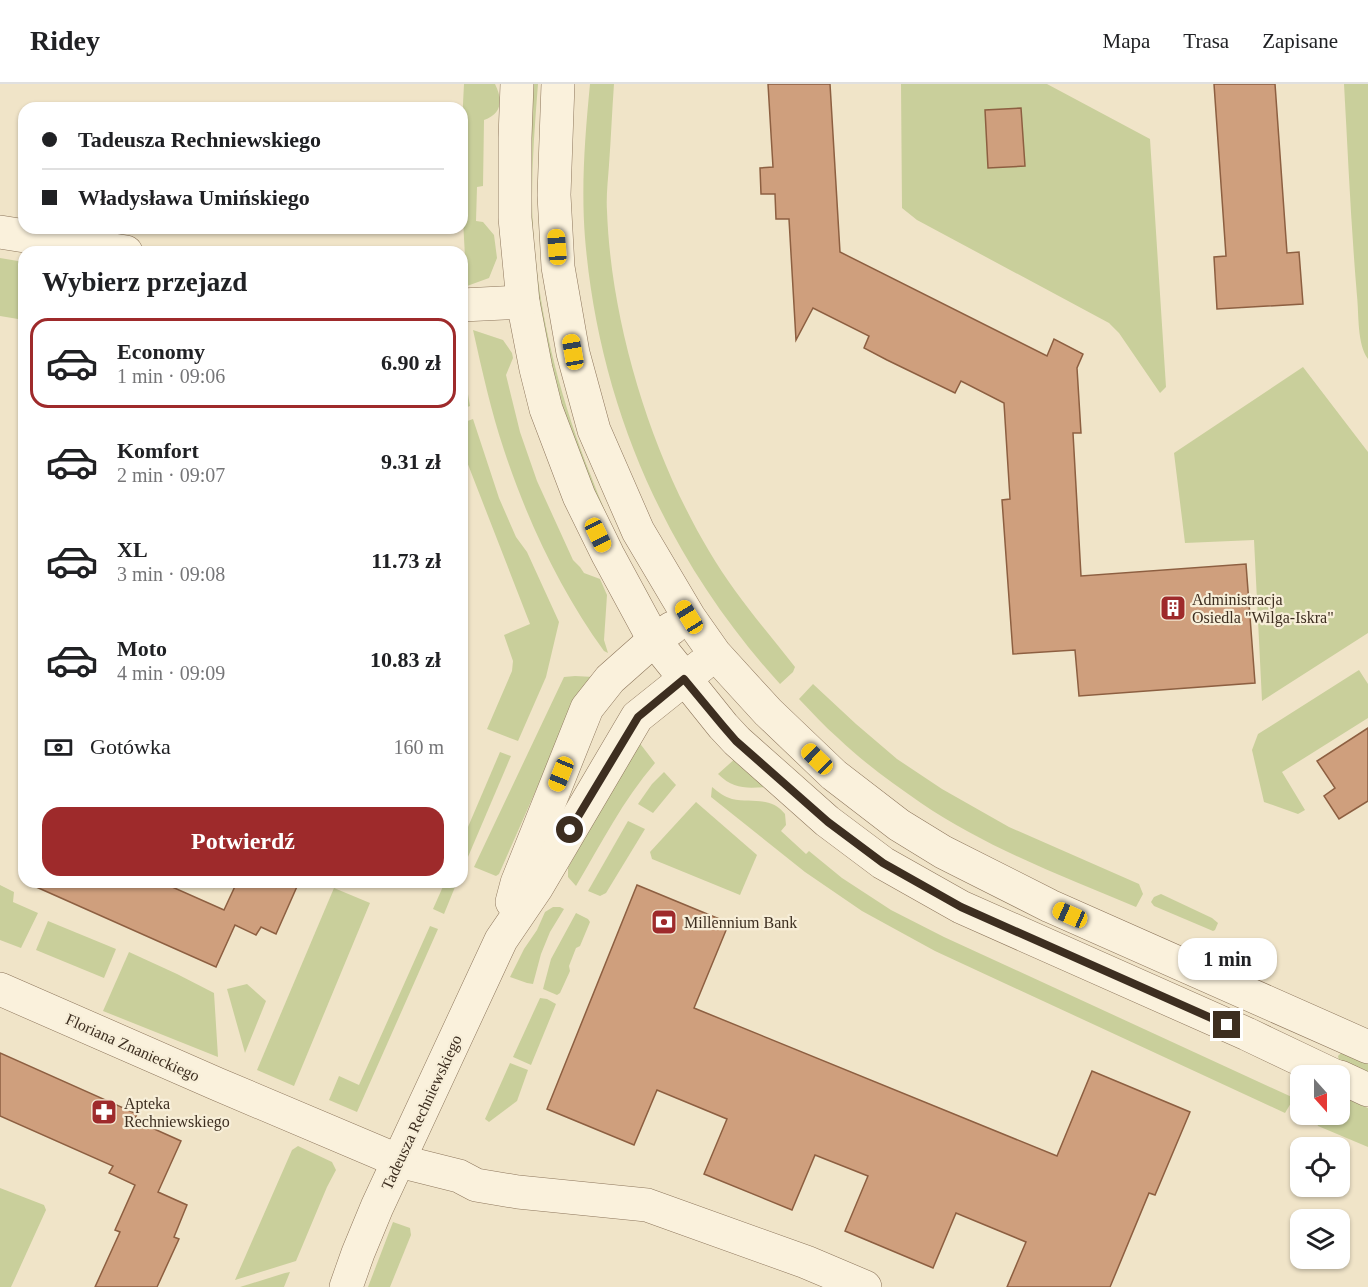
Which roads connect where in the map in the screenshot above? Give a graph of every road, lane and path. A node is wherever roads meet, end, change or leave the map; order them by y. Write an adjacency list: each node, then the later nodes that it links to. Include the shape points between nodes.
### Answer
1 (517, 84): 5 (street, via 515,218)
2 (558, 84): 7 (street, via 554,195 558,267 573,352 594,430 638,531)
3 (0, 232): 4 (street)
4 (88, 246)
5 (523, 302): 6 (street); 8 (street, via 546,409 575,485)
6 (468, 305)
7 (689, 617): 8 (street, Tadeusza Rechniewskiego); 9 (street)
8 (654, 640): 10 (street); 11 (street, Tadeusza Rechniewskiego, via 610,679 587,708 517,883)
9 (716, 654): 10 (street, Tadeusza Rechniewskiego); 13 (street, via 768,712 834,775 899,825 943,852 1050,906)
10 (684, 679): 11 (street, Tadeusza Rechniewskiego, via 638,717); 14 (street, via 736,741 828,822 883,863 961,907)
11 (501, 940): 17 (street, Tadeusza Rechniewskiego)
12 (0, 989): 17 (street, Floriana Znanieckiego)
13 (1368, 1047)
14 (1312, 1065)
15 (1350, 1082): 16 (street)
16 (1368, 1090)
17 (399, 1161): 18 (street, Tadeusza Rechniewskiego); 19 (street, Floriana Znanieckiego, via 459,1176 476,1185 646,1206)
18 (346, 1287)
19 (865, 1287)

